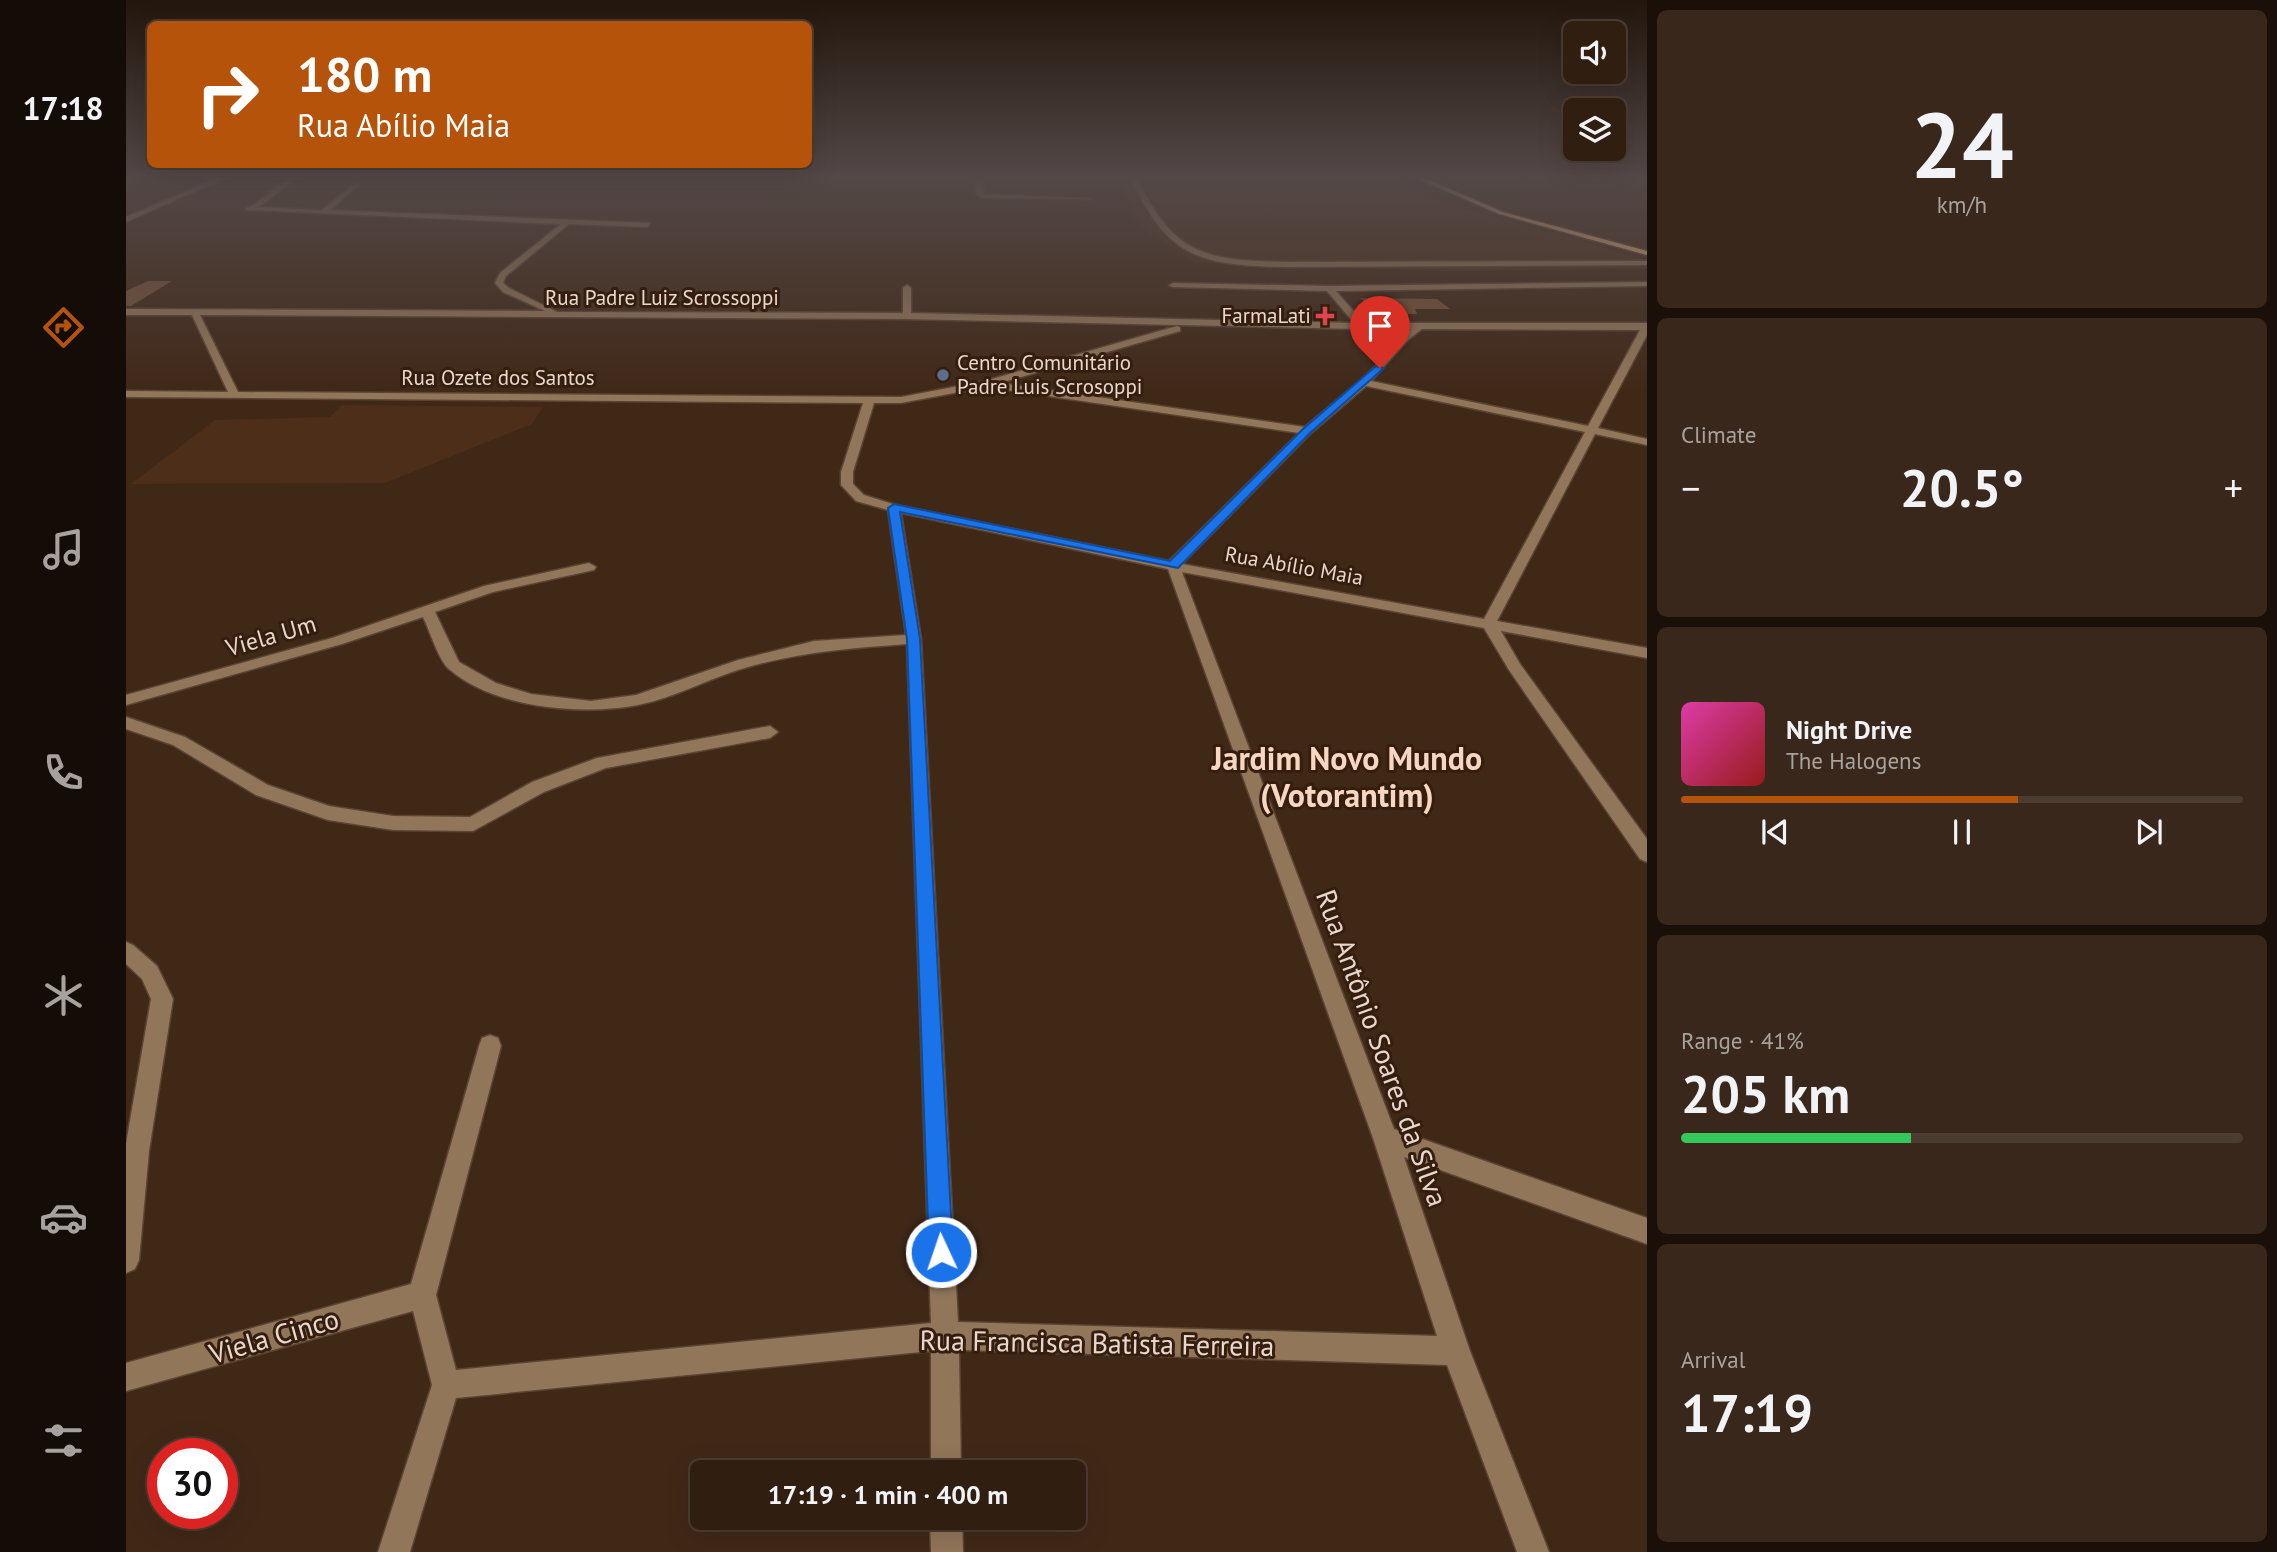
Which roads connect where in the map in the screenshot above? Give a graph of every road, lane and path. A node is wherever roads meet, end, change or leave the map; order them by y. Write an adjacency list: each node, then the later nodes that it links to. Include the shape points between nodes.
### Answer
1 (536, 247): 12 (street, via 499,283)
2 (1187, 247): 5 (street, via 1237,261 1468,266)
3 (1627, 247): 4 (main road)
4 (1647, 253)
5 (1647, 263)
6 (1647, 284): 9 (street)
7 (1173, 285): 9 (street)
8 (907, 288): 13 (street)
9 (1329, 289): 16 (street)
10 (126, 313): 11 (street, Rua Padre Luiz Scrossoppi)
11 (196, 314): 12 (street, Rua Padre Luiz Scrossoppi); 26 (street)
12 (558, 315): 13 (street, Rua Padre Luiz Scrossoppi)
13 (907, 316): 14 (street, Rua Padre Luiz Scrossoppi)
14 (1105, 321): 15 (street, Rua Padre Luiz Scrossoppi); 20 (street)
15 (1197, 323): 16 (street, Rua Padre Luiz Scrossoppi); 20 (street)
16 (1361, 326): 18 (street, Rua Padre Luiz Scrossoppi); 22 (street, via 1384,337)
17 (1646, 326): 19 (street); 21 (street)
18 (1419, 327): 19 (street, Rua Padre Luiz Scrossoppi); 22 (street)
19 (1581, 327): 21 (street, via 1619,332)
20 (1118, 336): 24 (street)
21 (1639, 344): 28 (street)
22 (1395, 352): 23 (street)
23 (1364, 383): 28 (street); 29 (street)
24 (986, 384): 27 (street, Rua Ozete dos Santos, via 901,400); 29 (street)
25 (126, 394): 26 (street, Rua Ozete dos Santos)
26 (235, 396): 27 (street, Rua Ozete dos Santos)
27 (869, 401): 31 (street, Rua Abílio Maia, via 847,485 859,498)
28 (1590, 430): 30 (street); 35 (street)
29 (1307, 431): 32 (street)
30 (1647, 442)
31 (894, 508): 32 (street, Rua Abílio Maia); 36 (street)
32 (1173, 565): 35 (street, Rua Abílio Maia); 44 (street, Rua Antônio Soares da Silva)
33 (589, 567): 34 (street, Viela Um, via 489,589)
34 (427, 610): 36 (street, via 453,665 490,687 530,699 591,706 638,700 743,663 814,646); 38 (street, Viela Um, via 337,642)
35 (1489, 623): 37 (street, Rua Abílio Maia); 41 (street, via 1514,666)
36 (914, 639): 48 (street)
37 (1647, 653)
38 (126, 700)
39 (126, 723): 40 (street, via 178,741 262,790 328,813 393,823 473,824 538,787 603,762)
40 (770, 732)
41 (1647, 854)
42 (126, 951): 46 (street, via 150,973 162,999 137,1151)
43 (490, 1046): 47 (street)
44 (1385, 1138): 45 (street); 49 (street, Rua Antônio Soares da Silva)
45 (1647, 1231)
46 (126, 1260)
47 (422, 1295): 50 (street, Viela Cinco); 51 (street)
48 (945, 1336): 49 (street, Rua Francisca Batista Ferreira); 51 (street, Rua Francisca Batista Ferreira); 52 (street)
49 (1456, 1351): 56 (street, Rua Antônio Soares da Silva)
50 (126, 1377)
51 (446, 1385): 54 (street)
52 (946, 1460)
53 (946, 1530): 55 (street)
54 (394, 1552)
55 (947, 1552)
56 (1533, 1552)

